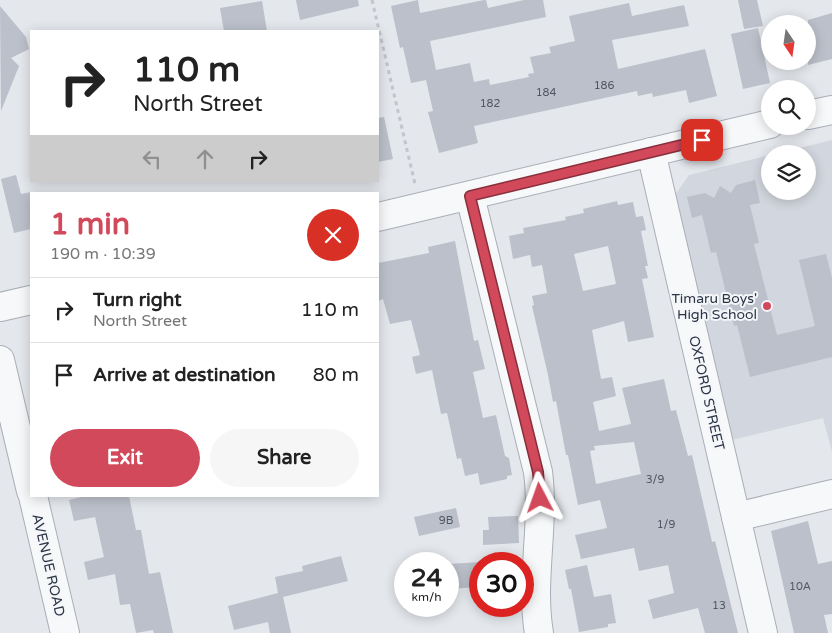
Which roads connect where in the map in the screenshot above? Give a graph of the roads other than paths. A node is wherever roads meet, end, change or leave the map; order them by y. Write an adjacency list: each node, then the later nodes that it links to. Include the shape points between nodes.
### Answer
1 (832, 110): 2 (street)
2 (816, 114)
3 (761, 126): 4 (street)
4 (650, 152): 5 (street); 13 (street, OXFORD STREET)
5 (470, 196): 6 (street); 15 (street, via 538,472 540,498 535,599)
6 (379, 218)
7 (30, 300): 8 (street)
8 (0, 307)
9 (0, 360): 10 (street)
10 (30, 487)
11 (832, 494): 13 (street)
12 (32, 497): 14 (street, AVENUE ROAD)
13 (736, 517): 16 (street, OXFORD STREET)
14 (65, 633)
15 (539, 633)
16 (764, 633)

